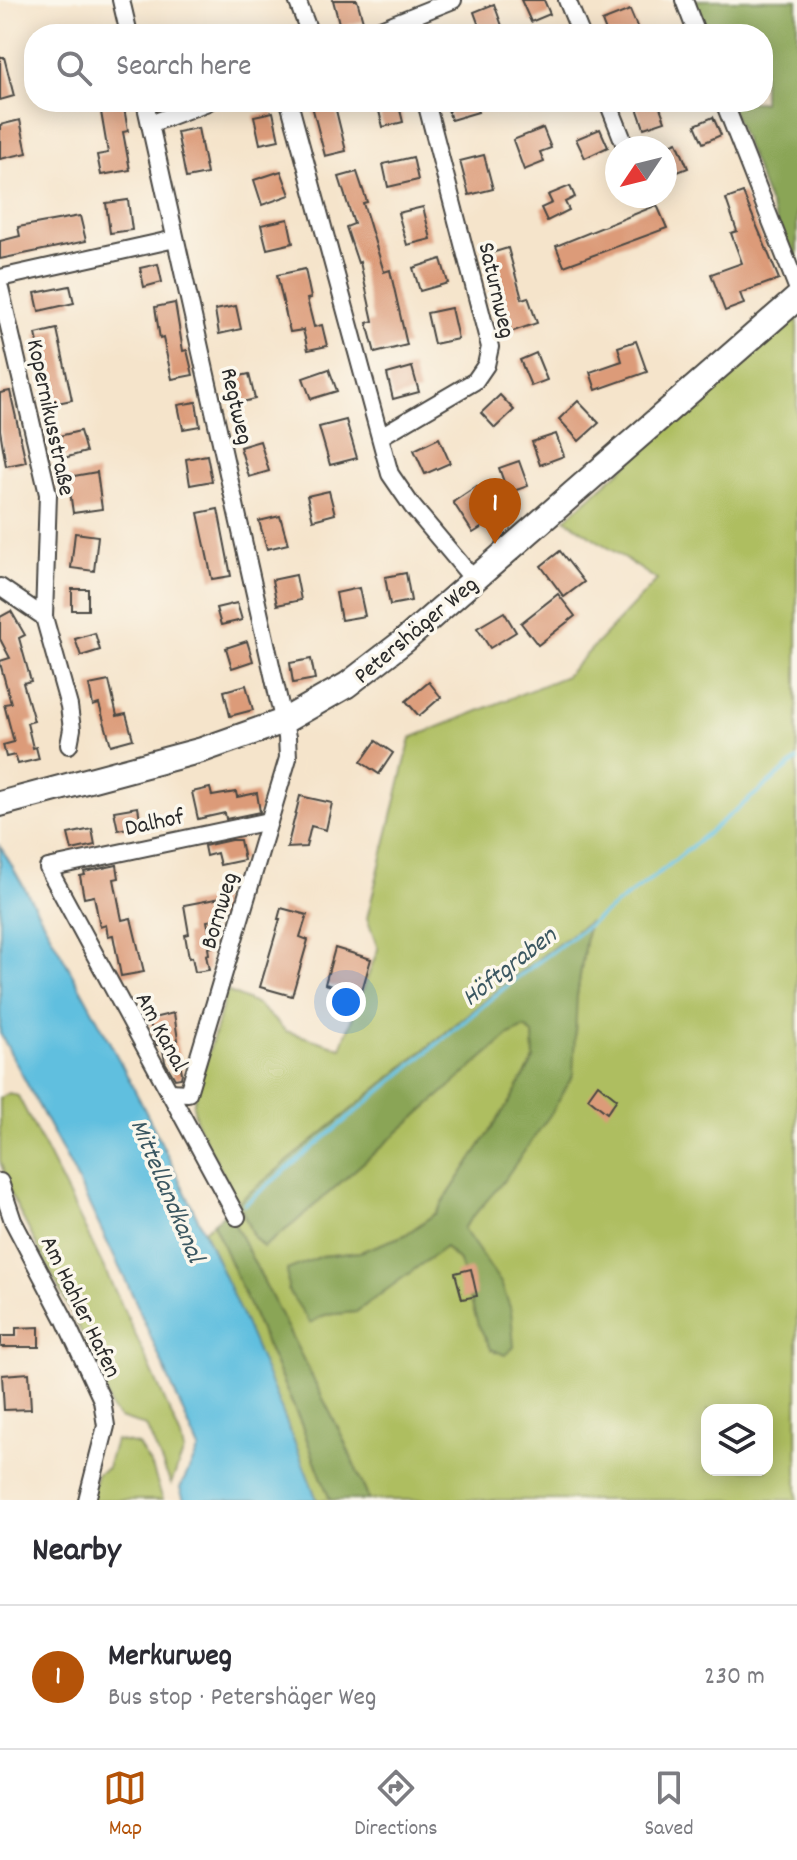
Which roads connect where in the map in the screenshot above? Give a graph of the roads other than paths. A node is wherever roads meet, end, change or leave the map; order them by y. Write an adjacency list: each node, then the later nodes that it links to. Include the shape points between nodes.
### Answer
1 (121, 0): 6 (street)
2 (297, 0): 7 (street)
3 (453, 0): 8 (street)
4 (567, 0): 9 (street)
5 (684, 0): 10 (street)
6 (127, 24)
7 (306, 24)
8 (413, 24)
9 (577, 24)
10 (693, 24)
11 (147, 112): 17 (street, Regtweg)
12 (182, 112): 17 (street)
13 (292, 112): 24 (street)
14 (429, 112): 24 (street, Saturnweg, via 490,347 475,381)
15 (612, 112): 18 (street)
16 (728, 112): 21 (street)
17 (150, 124): 19 (street, Regtweg)
18 (621, 136)
19 (175, 239): 20 (street); 28 (street, Regtweg)
20 (0, 278)
21 (797, 287)
22 (0, 288): 27 (street, Kopernikusstraße, via 48,494)
23 (797, 298): 25 (street, Petershäger Weg)
24 (381, 436): 25 (street, via 390,474)
25 (474, 580): 28 (street, Petershäger Weg, via 347,685)
26 (0, 587): 27 (street)
27 (44, 617): 29 (street, Kopernikusstraße, via 69,706)
28 (284, 721): 30 (street, Petershäger Weg, via 202,750); 31 (street, Bornweg, via 288,758)
29 (69, 745)
30 (0, 804)
31 (269, 821): 32 (street, Dalhof); 33 (street, Bornweg, via 188,1093)
32 (48, 868): 33 (street, Am Kanal)
33 (169, 1092): 35 (street, Am Kanal)
34 (0, 1182): 36 (street, Am Hahler Hafen, via 13,1221 102,1400 106,1426)
35 (237, 1217)
36 (87, 1500)

